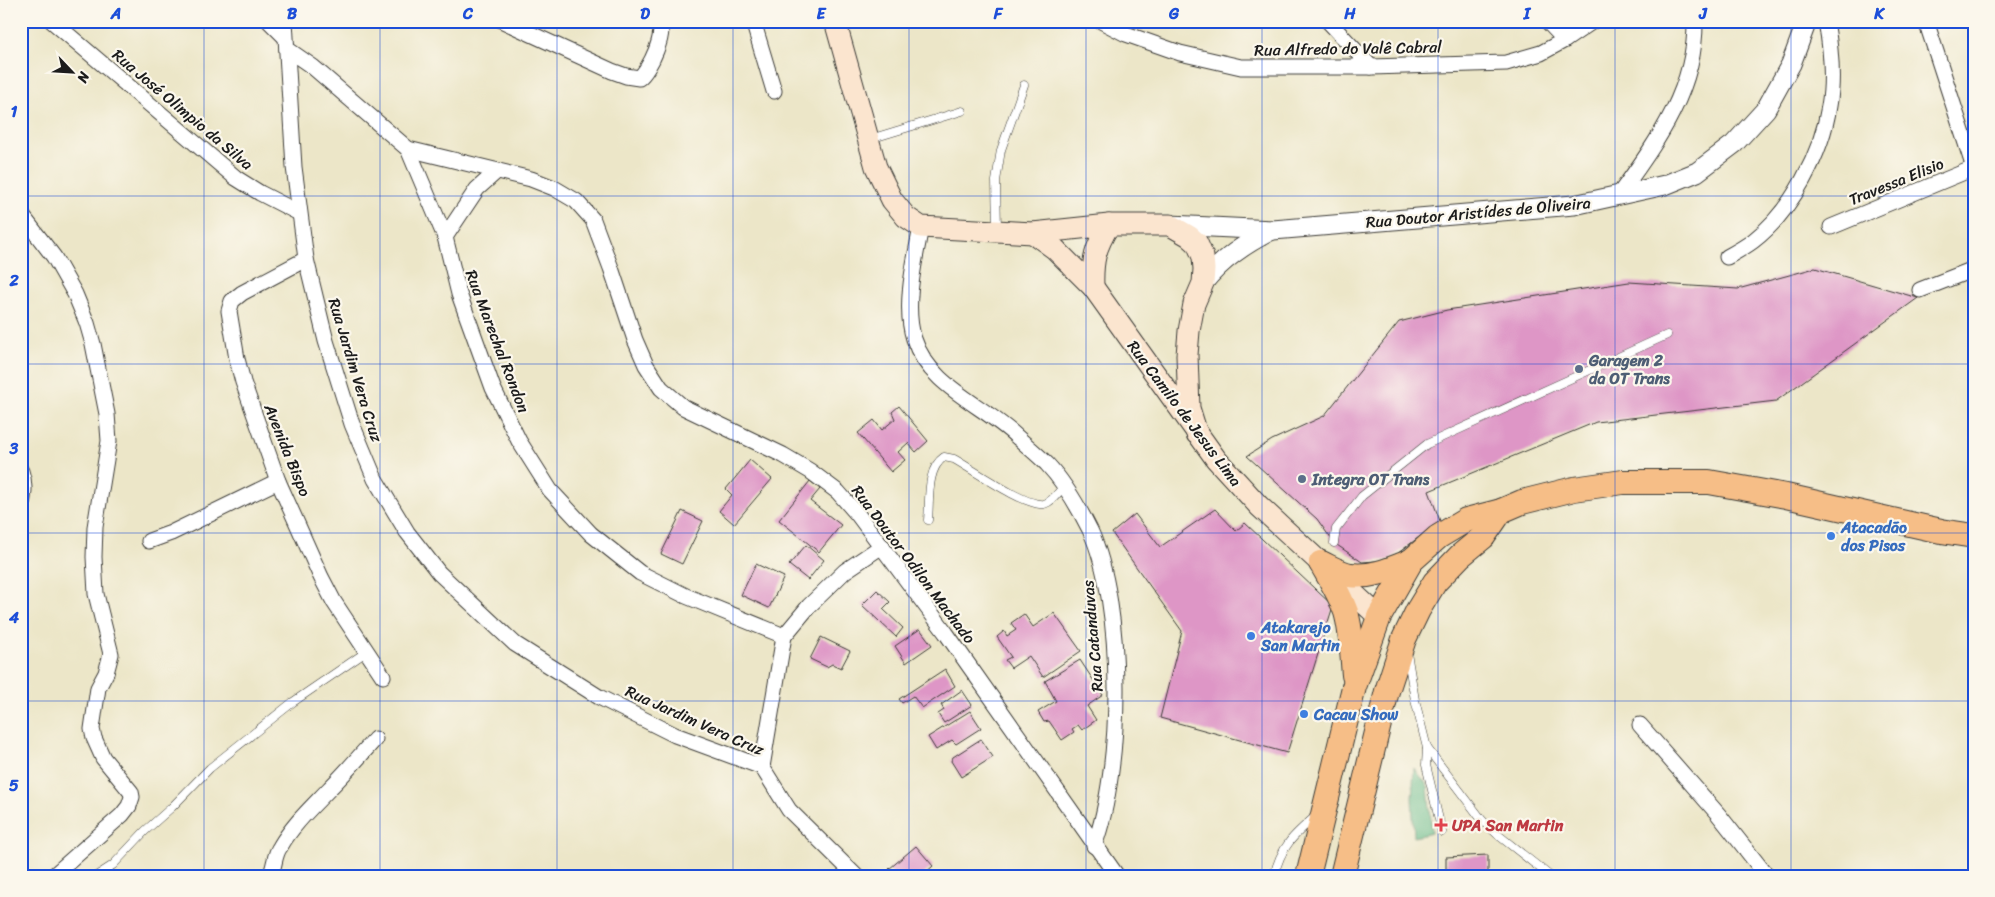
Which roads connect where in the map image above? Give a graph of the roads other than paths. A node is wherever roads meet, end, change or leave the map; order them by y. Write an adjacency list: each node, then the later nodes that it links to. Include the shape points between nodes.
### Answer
1 (52, 21): 28 (street, Rua José Olimpio da Silva, via 236,178)
2 (269, 21): 18 (street, Rua Doutor Odilon Machado)
3 (285, 21): 18 (street, Rua Jardim Vera Cruz)
4 (503, 21): 16 (street)
5 (658, 21): 16 (street, via 662,35 647,71 639,78 612,71)
6 (754, 21): 21 (street)
7 (835, 21): 23 (main road)
8 (1101, 21): 19 (street, Rua Alfredo do Valê Cabral, via 1126,34 1180,53 1242,67)
9 (1328, 21): 19 (street)
10 (1547, 21): 17 (street)
11 (1592, 21): 17 (street, Rua Alfredo do Valê Cabral)
12 (1696, 21): 27 (street, via 1692,66 1680,97 1654,145)
13 (1807, 21): 27 (street, Rua Doutor Aristídes de Oliveira, via 1791,64 1766,108 1734,144 1698,172 1665,185)
14 (1826, 21): 38 (street, via 1832,75 1829,106 1814,155 1802,181 1771,224 1753,241)
15 (1926, 21): 25 (street)
16 (533, 28)
17 (1565, 40): 19 (street, Rua Alfredo do Valê Cabral, via 1542,53 1506,63)
18 (286, 43): 24 (street, Rua Doutor Odilon Machado); 28 (street, Rua Jardim Vera Cruz)
19 (1371, 67)
20 (1024, 85): 35 (lane, via 1001,150 996,182)
21 (774, 91)
22 (962, 111): 23 (lane)
23 (868, 140): 32 (main road, via 876,167 892,200 906,216)
24 (408, 149): 26 (street, Rua Doutor Odilon Machado); 37 (street, Rua Marechal Rondon)
25 (1974, 168): 33 (street, Travessa Elisio)
26 (496, 172): 37 (street, via 477,190); 55 (street, Rua Doutor Odilon Machado, via 531,179 554,188 576,201 593,220 635,340 661,388 683,407 810,471 838,492)
27 (1618, 196): 34 (street, Rua Doutor Aristídes de Oliveira, via 1574,205)
28 (299, 213): 39 (street, Rua Jardim Vera Cruz)
29 (21, 214): 72 (street, via 54,258 75,294 93,344 107,414 109,441 95,527 94,557 96,594 111,654 98,688 92,729 102,758 132,797 122,815)
30 (1109, 225): 31 (main road, Rua Doutor Aristídes de Oliveira); 36 (main road, Rua Doutor Aristídes de Oliveira); 42 (main road, via 1098,242 1092,264)
31 (1170, 225): 34 (street, Rua Doutor Aristídes de Oliveira); 41 (main road, via 1197,243 1203,257)
32 (921, 226): 35 (main road, Rua Doutor Aristídes de Oliveira); 48 (street, Rua Catanduvas, via 910,309 914,339 923,358 946,384 1004,425 1048,465)
33 (1831, 227)
34 (1273, 230): 41 (street, Rua Doutor Aristídes de Oliveira, via 1239,248)
35 (996, 231): 36 (main road, Rua Doutor Aristídes de Oliveira)
36 (1033, 233): 42 (main road)
37 (445, 238): 59 (street, Rua Marechal Rondon, via 459,294 493,388 519,441 550,490 590,534 640,573 686,596)
38 (1727, 257)
39 (306, 259): 47 (street, Avenida Bispo, via 242,293 232,301 229,311 243,382); 68 (street, Rua Jardim Vera Cruz, via 326,341 352,424 371,470 407,532 439,572 514,644 599,697 675,735)
40 (1974, 269): 43 (street)
41 (1203, 283): 45 (main road, via 1188,331 1187,355 1189,408)
42 (1093, 287): 45 (main road, Rua Camilo de Jesus Lima)
43 (1920, 290)
44 (1667, 335): 54 (lane, via 1427,444 1362,496 1336,529)
45 (1197, 434): 57 (main road, Rua Camilo de Jesus Lima, via 1237,484)
46 (21, 471): 49 (street, via 25,483)
47 (278, 481): 53 (street); 61 (street, Avenida Bispo, via 330,593)
48 (1064, 486): 51 (lane, via 1045,504 1034,504 954,459 944,457 932,472); 71 (street, Rua Catanduvas, via 1100,556 1108,588 1114,646 1116,709 1113,756 1102,827)
49 (21, 510)
50 (1501, 511): 52 (main road, via 1522,502 1574,489 1623,482 1709,482); 56 (main road, via 1466,520 1438,537); 60 (main road, via 1483,537 1434,582)
51 (928, 520)
52 (1974, 536)
53 (149, 541)
54 (1334, 543)
55 (882, 546): 59 (street, via 845,571); 71 (street, Rua Doutor Odilon Machado)
56 (1410, 561): 57 (main road, via 1366,575 1348,575); 58 (main road)
57 (1321, 563): 58 (main road, Rua Camilo de Jesus Lima); 63 (main road, via 1346,612 1352,641)
58 (1379, 617): 63 (main road); 64 (main road)
59 (784, 636): 68 (street)
60 (1404, 639): 64 (main road); 67 (lane)
61 (366, 652): 62 (street, Avenida Bispo); 73 (lane, via 293,702 210,768 113,865)
62 (383, 676)
63 (1354, 687): 69 (main road)
64 (1387, 691): 79 (main road)
65 (1640, 725): 81 (street)
66 (375, 739): 74 (street, via 284,840)
67 (1427, 748): 70 (lane, via 1426,764); 80 (lane, via 1482,820)
68 (762, 766): 75 (street, Rua Jardim Vera Cruz, via 789,810)
69 (1325, 808): 77 (lane, via 1292,837 1278,860); 78 (main road)
70 (1442, 832)
71 (1094, 846): 76 (street, Rua Doutor Odilon Machado)
72 (53, 876)
73 (96, 876)
74 (270, 876)
75 (856, 876)
76 (1117, 876)
77 (1274, 876)
78 (1308, 876)
79 (1342, 876)
80 (1550, 876)
81 (1767, 876)

